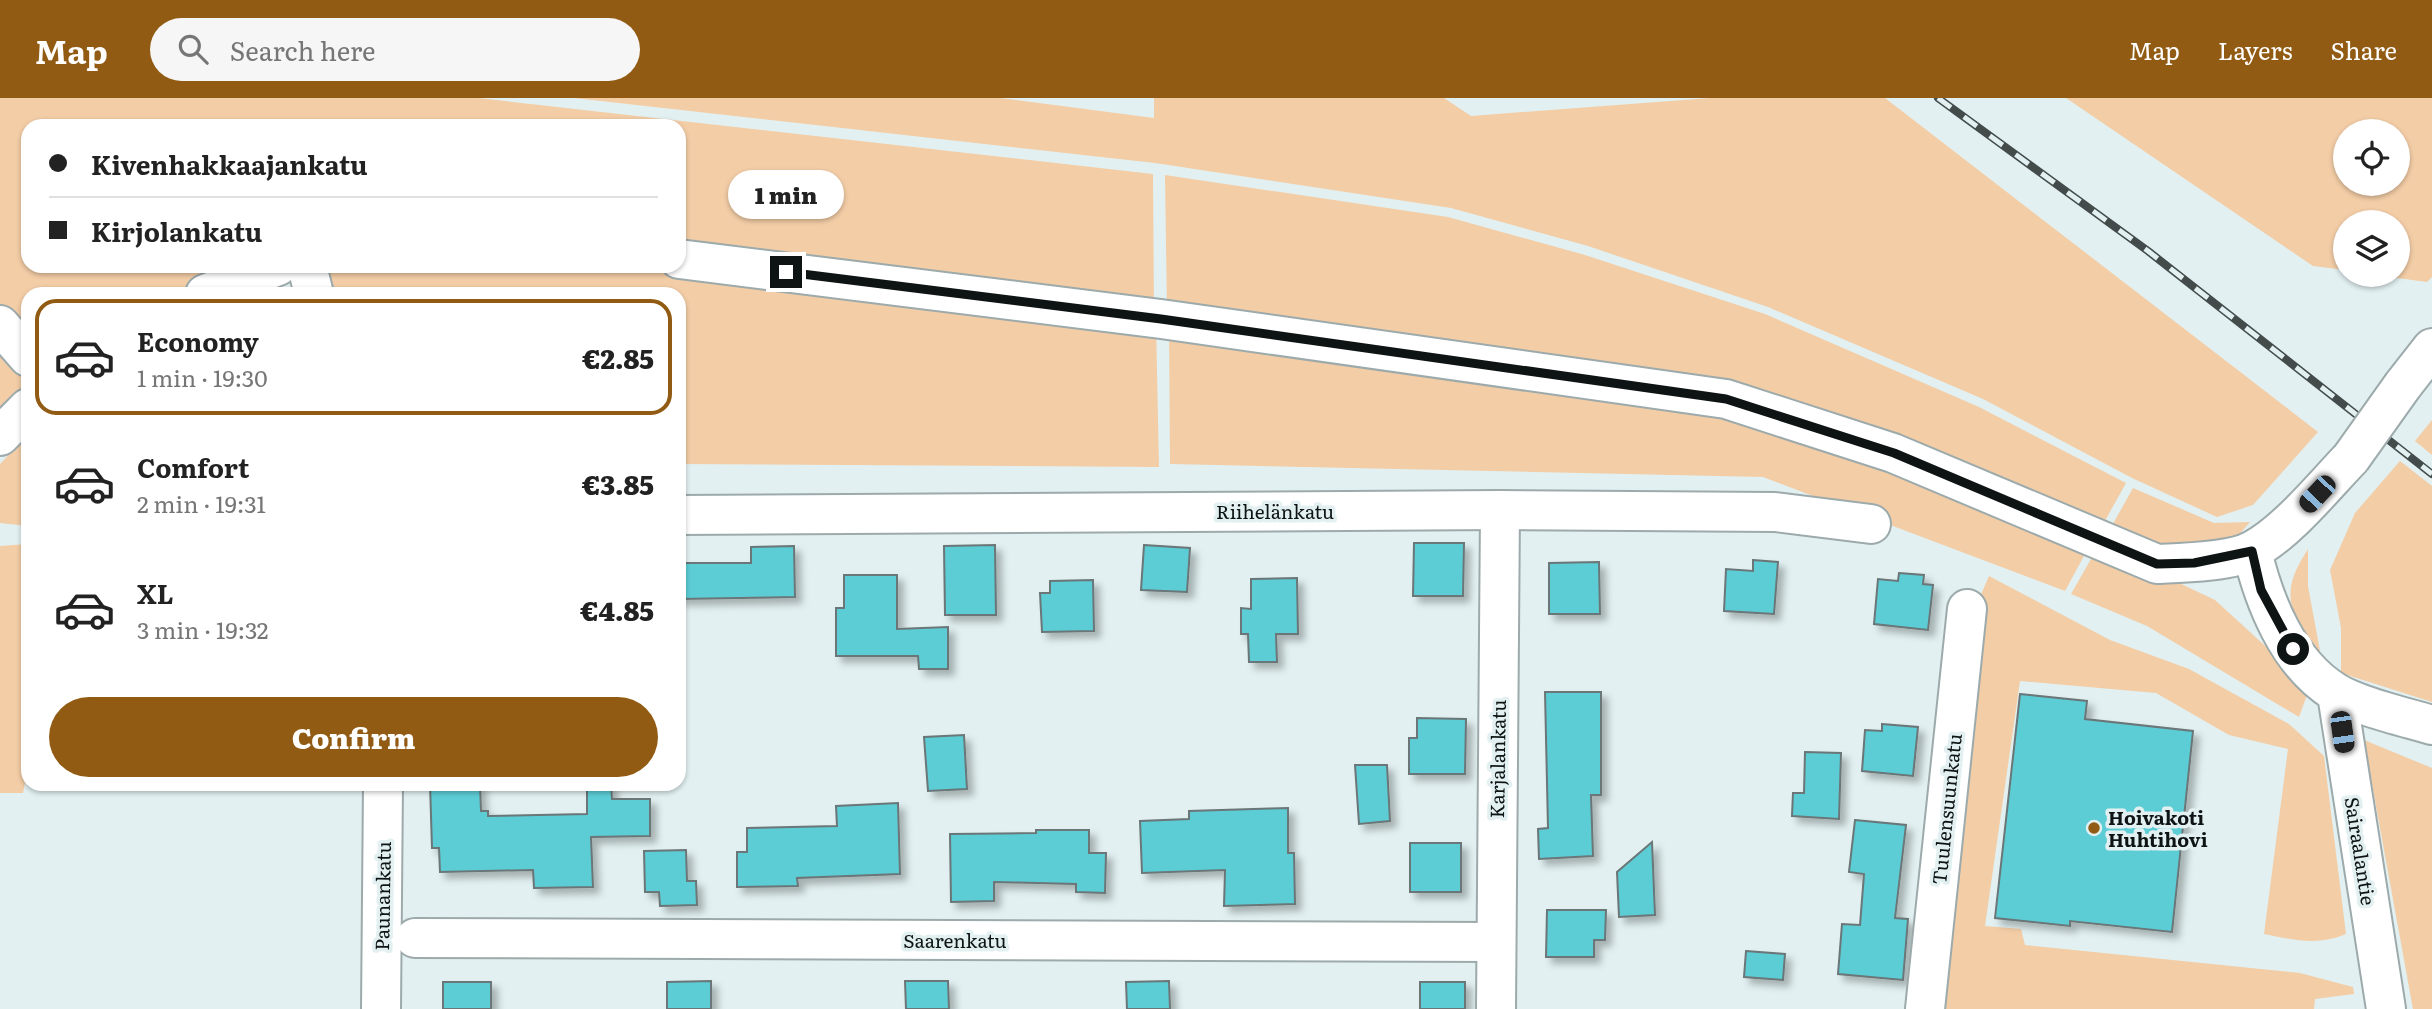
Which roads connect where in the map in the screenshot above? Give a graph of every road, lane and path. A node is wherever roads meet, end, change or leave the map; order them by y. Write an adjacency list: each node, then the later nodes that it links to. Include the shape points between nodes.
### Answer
1 (686, 259): 12 (street, via 1161,319 1726,399 1894,453 2157,564 2194,563)
2 (260, 273): 3 (street)
3 (223, 287)
4 (0, 325): 6 (street)
5 (2432, 348): 12 (street, bridge, via 2351,458 2300,512)
6 (21, 349)
7 (21, 415): 8 (street)
8 (0, 436)
9 (1500, 510): 10 (street, Riihelänkatu); 11 (street, Riihelänkatu, via 1775,512); 18 (street, Karjalankatu)
10 (686, 515)
11 (1871, 524)
12 (2252, 551): 14 (street, via 2261,590 2275,620 2293,649)
13 (1967, 609): 21 (street, Tuulensuunkatu)
14 (2337, 694): 15 (street); 22 (street, Sairaalantie)
15 (2432, 725)
16 (383, 791): 19 (street, Paunankatu)
17 (415, 938): 18 (street, Saarenkatu)
18 (1495, 942): 20 (street, Karjalankatu)
19 (381, 1009)
20 (1496, 1009)
21 (1925, 1009)
22 (2386, 1009)

